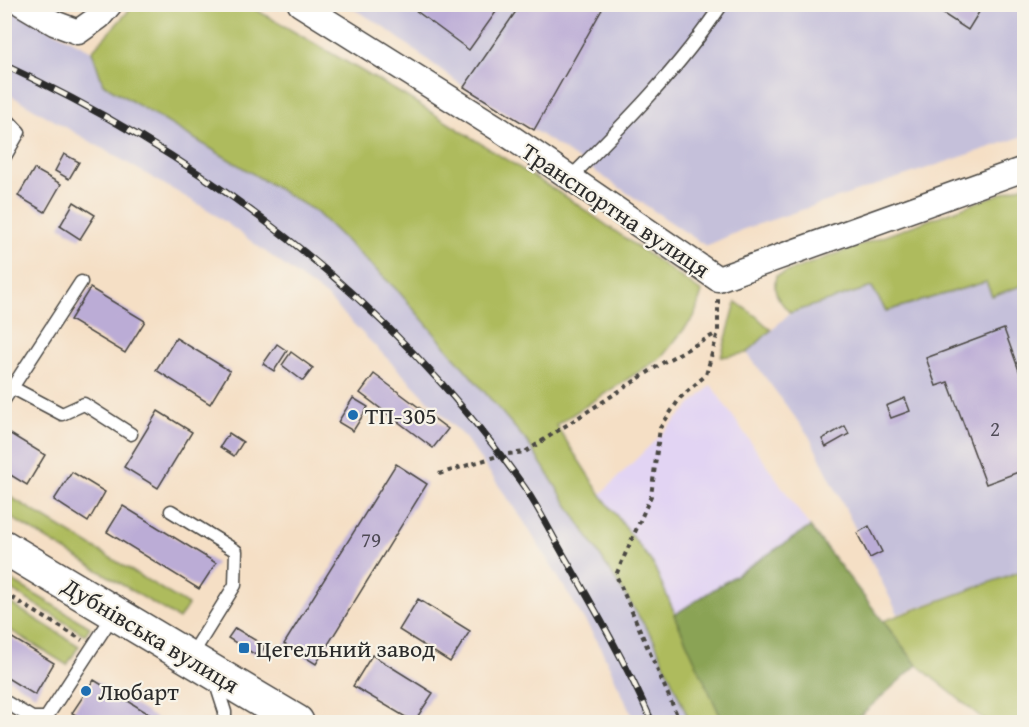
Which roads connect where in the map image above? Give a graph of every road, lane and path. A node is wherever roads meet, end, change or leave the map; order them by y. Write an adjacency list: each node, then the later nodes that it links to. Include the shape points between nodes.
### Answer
1 (22, 4): 2 (street, via 78,32)
2 (110, 4)
3 (300, 4): 8 (street, Транспортна вулиця)
4 (722, 4): 8 (lane, via 697,42)
5 (4, 116): 6 (lane, via 19,132)
6 (4, 158)
7 (1024, 169): 9 (street, Транспортна вулиця)
8 (570, 178): 9 (street, Транспортна вулиця)
9 (718, 279): 11 (path)
10 (81, 282): 12 (lane)
11 (718, 332): 15 (path, via 664,362 525,452 501,455); 25 (path, via 706,375 680,398 660,428 651,496 616,575)
12 (13, 388): 13 (lane); 14 (lane, via 62,414 84,404)
13 (4, 400)
14 (131, 434)
15 (439, 474)
16 (171, 512): 21 (lane, via 236,552 236,585)
17 (4, 548): 19 (main road, Дубнівська вулиця)
18 (4, 593): 20 (path)
19 (115, 613): 20 (lane); 21 (main road, Дубнівська вулиця)
20 (93, 646): 22 (lane, via 46,718 32,718)
21 (201, 665): 23 (lane, via 225,712); 24 (main road, Дубнівська вулиця)
22 (4, 701)
23 (225, 723)
24 (297, 723)
25 (680, 723)

